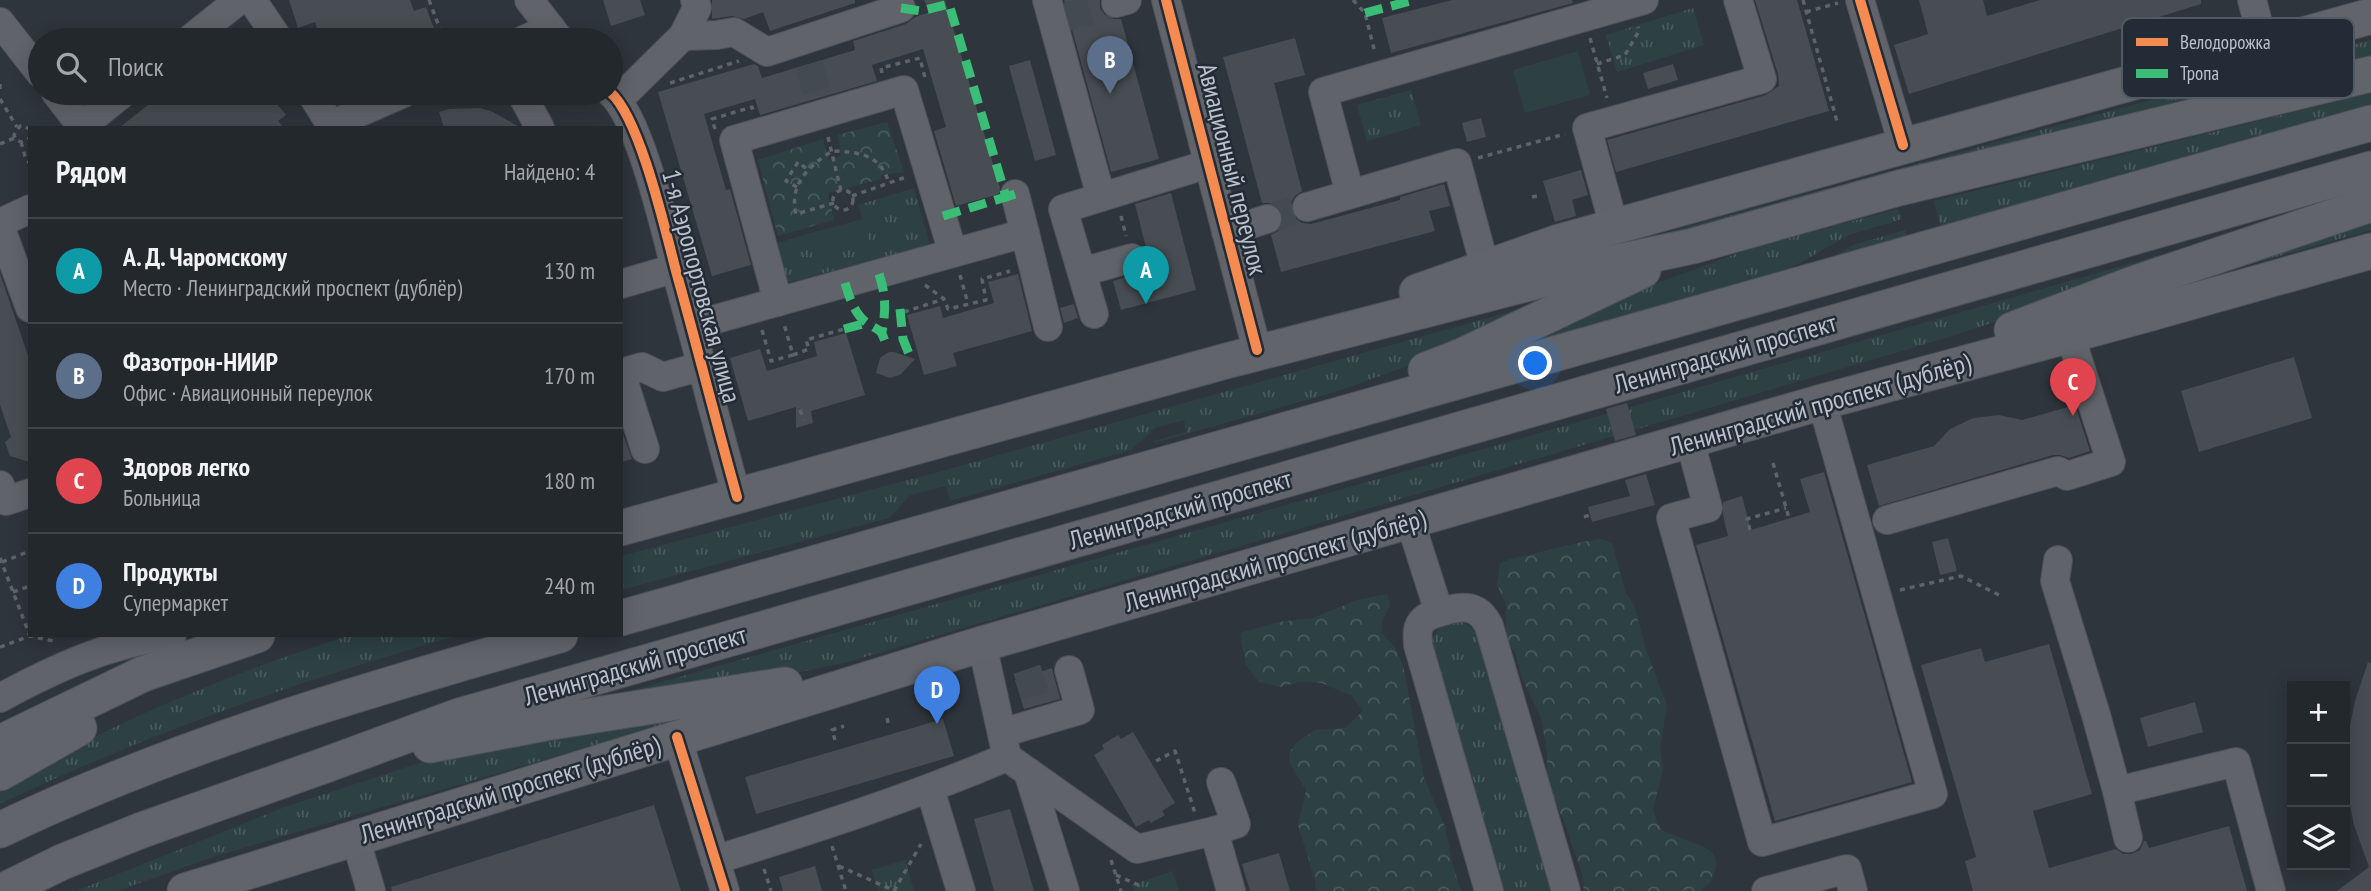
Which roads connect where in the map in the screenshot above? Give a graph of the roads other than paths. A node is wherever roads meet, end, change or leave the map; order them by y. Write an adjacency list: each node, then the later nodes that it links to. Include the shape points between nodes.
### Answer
1 (239, 0): 16 (street)
2 (252, 0): 17 (street)
3 (529, 0): 18 (street)
4 (1166, 0): 35 (street, Авиационный переулок)
5 (1738, 0): 45 (street, via 1762,79 1600,124)
6 (2252, 0): 13 (street)
7 (1640, 1): 38 (street, via 1322,92)
8 (1849, 1): 34 (street)
9 (704, 3): 19 (street)
10 (901, 8): 19 (street, via 805,52 767,52 734,32)
11 (1054, 13): 39 (street)
12 (2371, 16): 14 (main road)
13 (2257, 18)
14 (2354, 21)
15 (0, 22): 20 (street)
16 (204, 28)
17 (271, 28)
18 (550, 28)
19 (682, 36): 22 (street)
20 (28, 58)
21 (2122, 84): 34 (main road)
22 (623, 89)
23 (2272, 98): 48 (main road, via 1899,188)
24 (66, 105): 31 (street)
25 (109, 105): 32 (street)
26 (318, 105): 27 (street, via 331,125)
27 (377, 105)
28 (528, 105): 33 (street)
29 (620, 105): 53 (street, 1-я Аэропортовская улица, via 638,140)
30 (2371, 123): 67 (main road, Ленинградский проспект)
31 (82, 126)
32 (84, 126)
33 (539, 126)
34 (1903, 145): 45 (main road)
35 (1208, 164): 39 (street); 46 (street, Авиационный переулок)
36 (2371, 169): 87 (main road, Ленинградский проспект, via 459,716)
37 (1015, 194): 47 (street)
38 (1350, 194): 41 (street); 52 (street, via 1457,163)
39 (1108, 195): 54 (street, via 1063,209)
40 (2371, 204): 66 (main road, via 2133,284)
41 (1307, 207)
42 (28, 210): 44 (street)
43 (1267, 219): 46 (street)
44 (0, 225): 56 (street, via 8,261)
45 (1614, 226): 52 (main road)
46 (1226, 232): 62 (street, Авиационный переулок)
47 (1025, 233): 50 (street); 60 (street)
48 (1693, 246): 62 (main road); 67 (main road, via 1462,356)
49 (2371, 251): 61 (main road, Ленинградский проспект (дублёр))
50 (953, 253): 57 (street); 57 (street, via 904,90 821,107 734,140)
51 (1132, 258): 54 (street)
52 (1485, 267): 62 (main road)
53 (676, 268): 55 (street); 59 (street, 1-я Аэропортовская улица)
54 (1082, 272): 58 (street)
55 (623, 283)
56 (28, 304)
57 (767, 305): 59 (street)
58 (1094, 314)
59 (691, 326): 63 (street, 1-я Аэропортовская улица)
60 (1048, 327)
61 (2070, 335): 66 (main road, Ленинградский проспект (дублёр)); 71 (street, via 2111,462 2067,475 2058,471)
62 (1242, 355): 70 (main road)
63 (702, 366): 64 (street, via 663,377 642,367); 70 (street, 1-я Аэропортовская улица)
64 (623, 372)
65 (623, 379): 69 (street)
66 (1822, 402): 68 (main road, Ленинградский проспект (дублёр)); 68 (street, via 1933,794 1762,842 1671,518 1708,508)
67 (1253, 439): 76 (main road, Ленинградский проспект)
68 (1690, 441): 72 (main road, Ленинградский проспект (дублёр))
69 (645, 449)
70 (737, 497): 73 (main road)
71 (1887, 520)
72 (1410, 521): 75 (street); 80 (main road, Ленинградский проспект (дублёр))
73 (623, 527)
74 (2058, 560): 90 (street, via 2055,581)
75 (1439, 612): 106 (street, via 1421,623 1418,645); 107 (street, via 1467,606 1485,617)
76 (623, 617)
77 (155, 637): 83 (street, via 101,650)
78 (251, 637): 81 (main road)
79 (553, 637): 92 (main road, Ленинградский проспект, via 261,724 124,775)
80 (973, 647): 84 (main road, Ленинградский проспект (дублёр)); 86 (street); 87 (main road)
81 (209, 652): 85 (main road, via 144,674); 88 (main road)
82 (1069, 670): 86 (street, via 1080,710)
83 (0, 698)
84 (677, 737): 94 (main road, Ленинградский проспект (дублёр)); 97 (street)
85 (0, 743)
86 (1012, 754): 91 (street); 93 (street, via 1137,849); 104 (street)
87 (320, 768): 99 (main road, Ленинградский проспект, via 142,830)
88 (0, 773)
89 (1221, 782): 93 (street, via 1236,824)
90 (2116, 791): 95 (street); 110 (street, via 2236,762)
91 (934, 802): 97 (street, via 826,826); 103 (street)
92 (0, 830)
93 (1208, 832): 105 (street)
94 (355, 837): 96 (main road, Ленинградский проспект (дублёр)); 102 (street)
95 (2128, 838)
96 (282, 860): 100 (main road, Ленинградский проспект (дублёр)); 101 (street)
97 (715, 860): 98 (street)
98 (723, 890)
99 (3, 891)
100 (185, 891)
101 (212, 891)
102 (371, 891)
103 (961, 891)
104 (1065, 891)
105 (1231, 891)
106 (1489, 891)
107 (1566, 891)
108 (1766, 891): 109 (street, via 1847,869)
109 (1853, 891)
110 (2271, 891)

